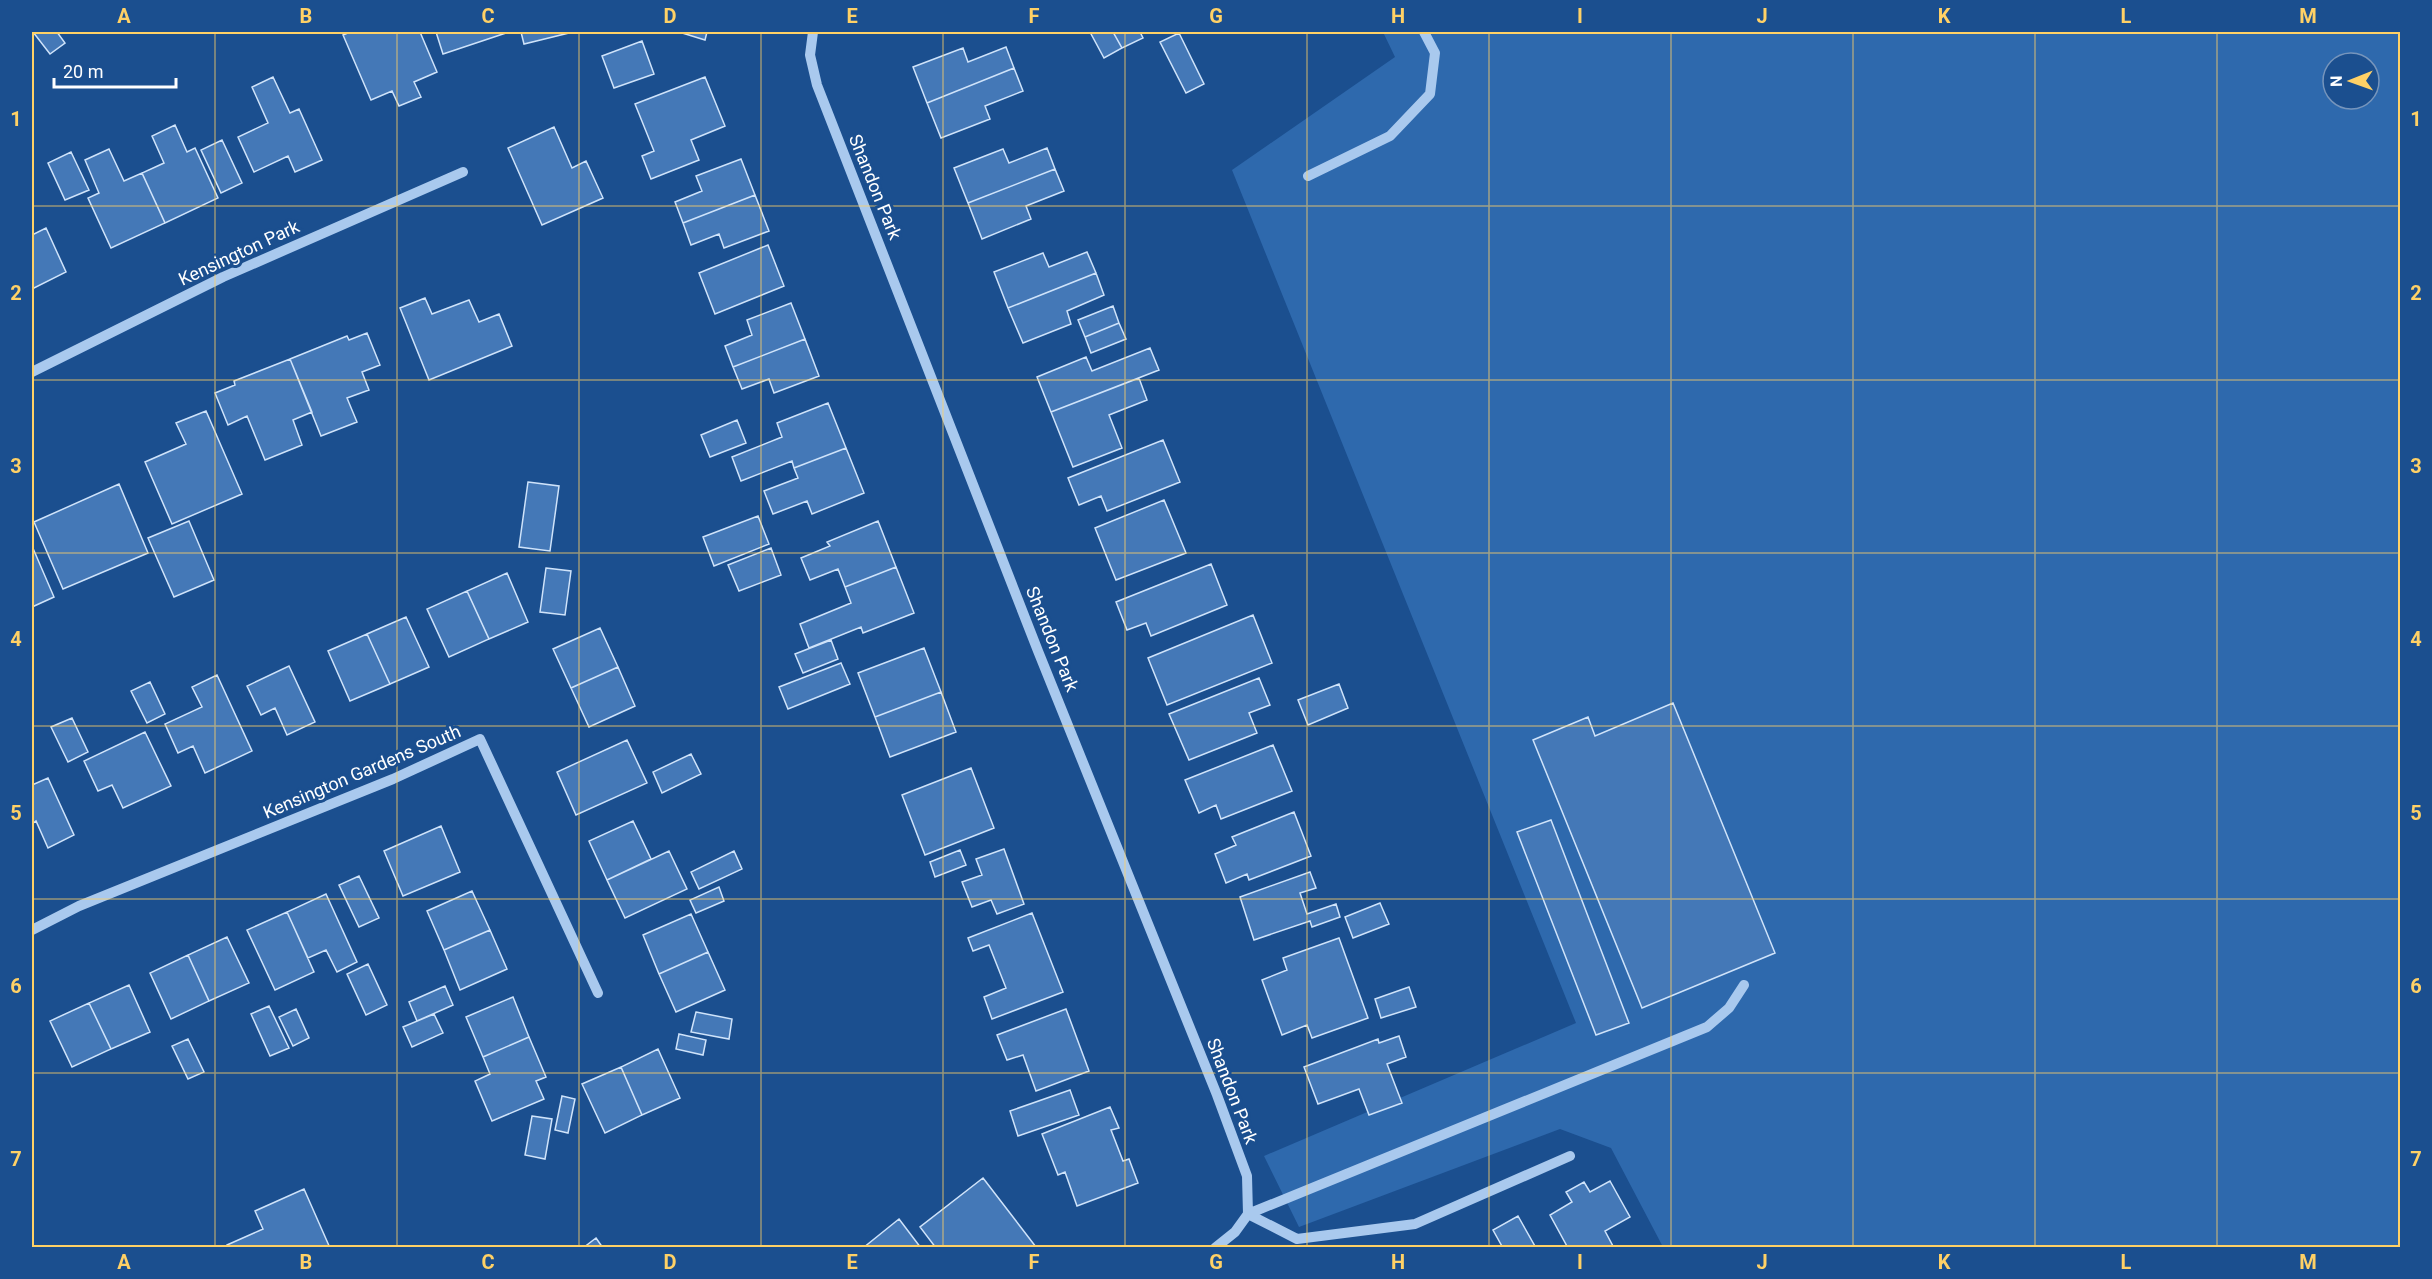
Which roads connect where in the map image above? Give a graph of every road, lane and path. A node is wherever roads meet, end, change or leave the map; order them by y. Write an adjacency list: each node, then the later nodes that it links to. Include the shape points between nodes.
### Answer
1 (813, 32): 10 (street, Shandon Park, via 810,55 817,85 1217,1095 1247,1176)
2 (1424, 32): 4 (street, via 1435,53 1430,94 1390,136)
3 (463, 172): 5 (street, Kensington Park, via 223,277)
4 (1308, 176)
5 (32, 372)
6 (32, 930): 8 (street, Kensington Gardens South, via 80,906 393,779 480,739)
7 (1744, 985): 10 (street, via 1729,1008 1707,1027)
8 (598, 993)
9 (1570, 1156): 10 (street, via 1415,1224 1297,1239)
10 (1248, 1214): 11 (street)
11 (1215, 1248)

